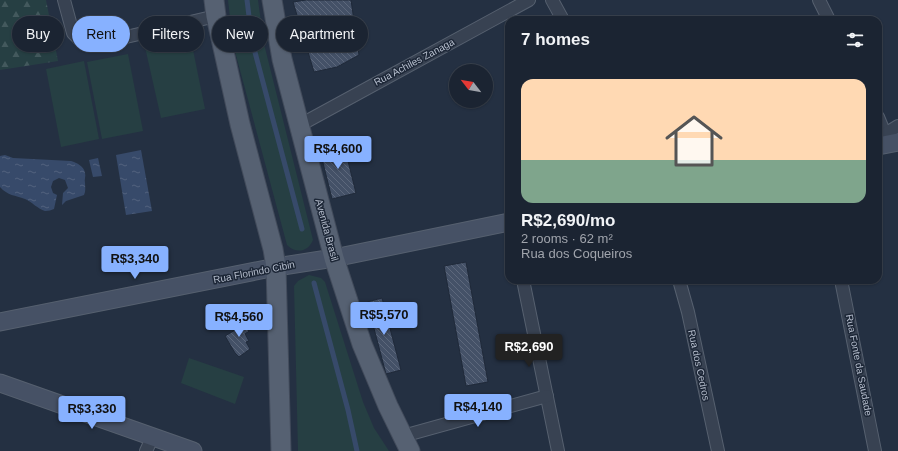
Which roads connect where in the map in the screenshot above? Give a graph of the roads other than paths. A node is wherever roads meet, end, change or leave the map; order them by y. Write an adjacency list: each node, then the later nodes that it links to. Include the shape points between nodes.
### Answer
1 (64, 0): 6 (street, via 73,33 82,42 96,44)
2 (272, 0): 9 (main road, Avenida Brasil, via 282,59)
3 (529, 0): 9 (street, Rua Achiles Zanaga)
4 (552, 0): 7 (street)
5 (819, 0): 8 (street)
6 (215, 8): 15 (main road, via 240,124)
7 (561, 16)
8 (827, 16)
9 (300, 125): 14 (main road, Avenida Brasil)
10 (898, 126): 12 (street)
11 (882, 128): 12 (street)
12 (887, 142)
13 (505, 223): 14 (main road, Rua Florindo Cibin)
14 (334, 258): 15 (main road, Rua Florindo Cibin); 24 (main road, Avenida Brasil, via 362,344)
15 (276, 267): 19 (main road, Rua Florindo Cibin); 26 (main road)
16 (524, 284): 22 (street)
17 (680, 284): 28 (street, Rua dos Cedros)
18 (842, 284): 29 (street, Rua Fonte da Saudade)
19 (8, 320): 20 (main road, Rua Florindo Cibin)
20 (0, 325)
21 (4, 383): 23 (main road)
22 (547, 396): 24 (street); 27 (street)
23 (149, 444): 25 (main road)
24 (407, 444)
25 (193, 451)
26 (281, 451)
27 (558, 451)
28 (718, 451)
29 (875, 451)

